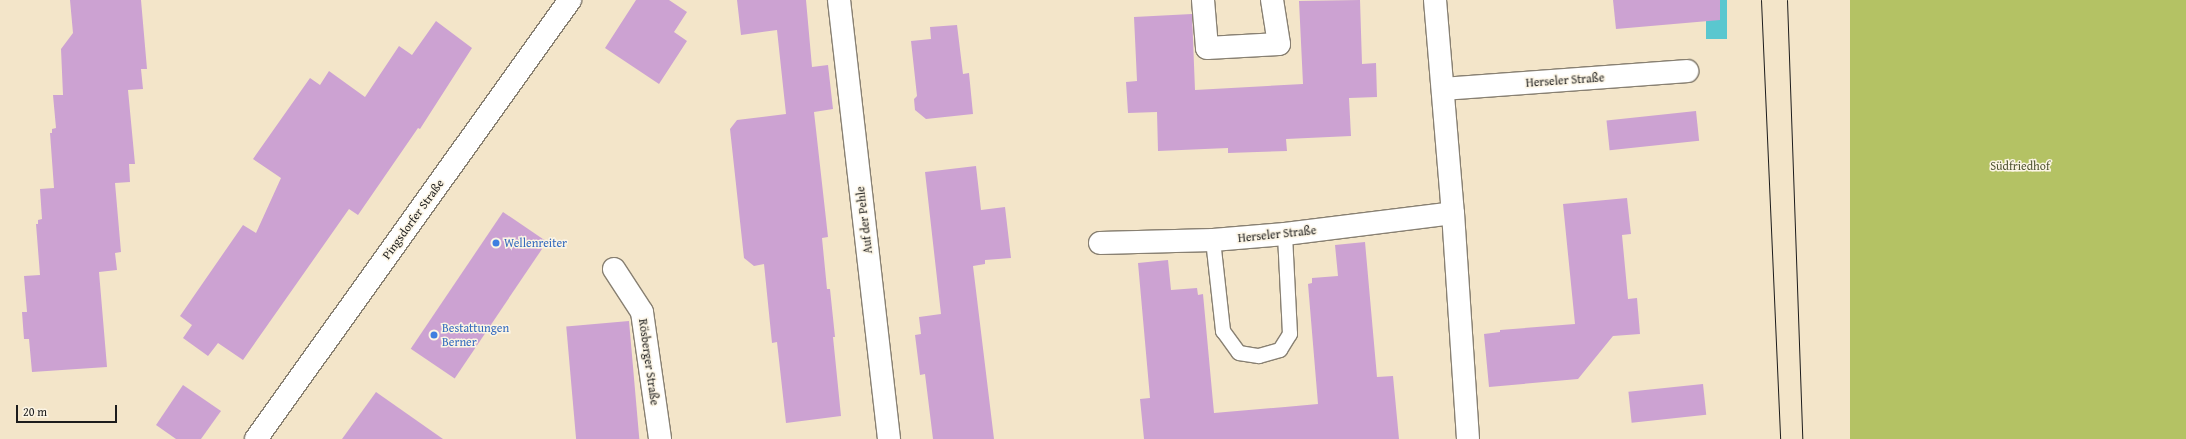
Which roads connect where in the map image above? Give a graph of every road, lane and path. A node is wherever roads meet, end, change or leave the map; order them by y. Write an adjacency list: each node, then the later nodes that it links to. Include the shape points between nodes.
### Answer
1 (570, 0): 13 (street, Pingsdorfer Straße)
2 (839, 0): 15 (street, Auf der Pehle)
3 (1204, 0): 4 (street, via 1207,48 1279,44)
4 (1272, 0)
5 (1435, 0): 7 (street)
6 (1687, 71): 7 (street, Herseler Straße)
7 (1443, 89): 8 (street)
8 (1453, 212): 9 (street, Herseler Straße); 16 (street)
9 (1285, 234): 10 (street, Herseler Straße); 10 (lane, via 1290,334 1280,350 1259,356 1239,353 1223,331)
10 (1213, 240): 11 (street, Herseler Straße)
11 (1100, 243)
12 (614, 269): 14 (street, Rösberger Straße, via 642,312)
13 (256, 439)
14 (660, 439)
15 (889, 439)
16 (1468, 439)

